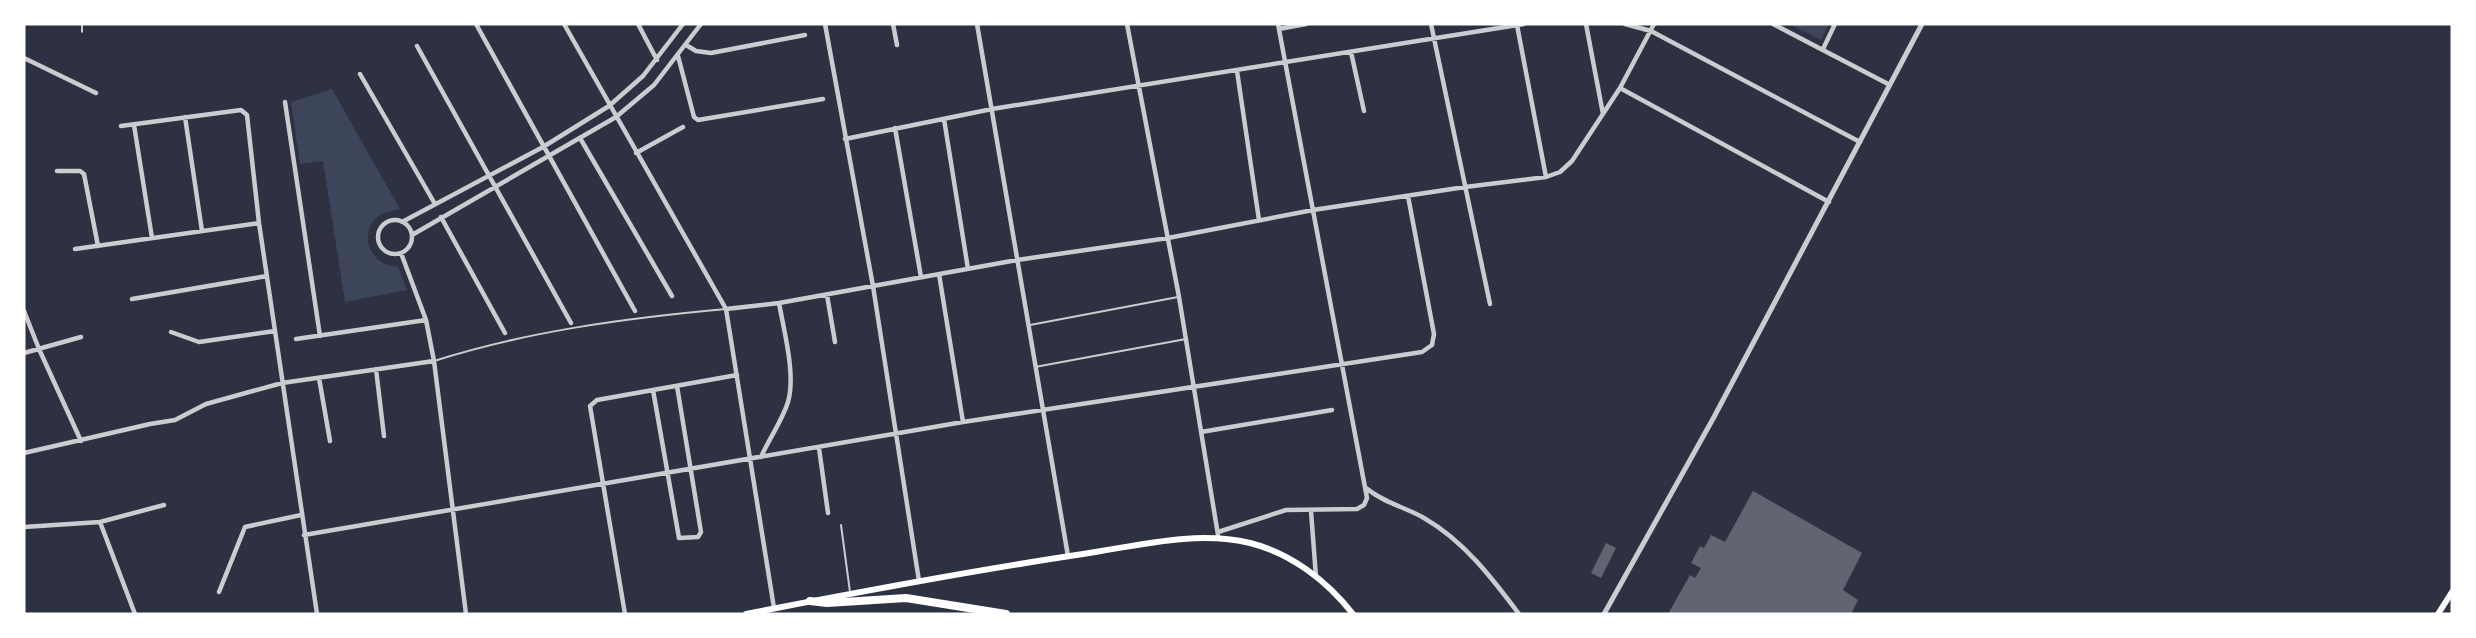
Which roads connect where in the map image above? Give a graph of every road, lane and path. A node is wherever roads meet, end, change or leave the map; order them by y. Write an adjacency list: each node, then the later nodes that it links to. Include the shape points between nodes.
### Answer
1 (82, 24): 24 (path)
2 (476, 24): 58 (street)
3 (564, 24): 44 (street)
4 (638, 24): 34 (street)
5 (683, 24): 34 (street)
6 (701, 24): 27 (street)
7 (825, 24): 56 (street)
8 (893, 24): 28 (street)
9 (977, 24): 45 (street)
10 (1127, 24): 38 (street)
11 (1306, 24): 21 (street)
12 (1431, 24): 26 (street)
13 (1524, 24): 20 (street)
14 (1586, 24): 47 (street)
15 (1625, 24): 23 (street)
16 (1654, 24): 23 (street)
17 (1773, 24): 30 (street)
18 (1835, 24): 30 (street)
19 (1922, 24): 39 (street)
20 (1517, 25): 22 (street); 63 (street)
21 (1278, 26): 35 (street)
22 (1491, 27): 26 (street)
23 (1651, 31): 40 (street); 57 (street)
24 (82, 33)
25 (805, 35): 27 (street, via 711,53)
26 (1434, 39): 31 (street); 65 (street)
27 (686, 45): 32 (street)
28 (897, 45)
29 (417, 46): 62 (street)
30 (1823, 49): 39 (street)
31 (1351, 51): 35 (street); 46 (street)
32 (678, 56): 42 (street, via 698,120); 49 (street, via 654,85)
33 (24, 58): 41 (street)
34 (657, 60): 44 (street)
35 (1285, 63): 36 (street); 69 (street)
36 (1237, 71): 38 (street); 71 (street)
37 (360, 74): 68 (street)
38 (1140, 85): 45 (street); 76 (street)
39 (1890, 86): 57 (street)
40 (1620, 88): 47 (street); 67 (street)
41 (96, 93)
42 (823, 99)
43 (285, 102): 102 (street)
44 (609, 106): 49 (street); 58 (street)
45 (992, 109): 50 (street); 81 (street)
46 (1364, 111)
47 (1603, 114): 63 (street, via 1566,167)
48 (185, 117): 51 (street); 73 (street, via 243,111 248,119); 74 (street)
49 (616, 117): 55 (street); 59 (street)
50 (944, 119): 54 (street); 82 (street)
51 (134, 125): 52 (street); 77 (street)
52 (121, 126)
53 (682, 127): 59 (street)
54 (895, 128): 56 (street); 85 (street)
55 (580, 138): 60 (street); 88 (street)
56 (845, 139): 86 (street)
57 (1861, 143): 67 (street)
58 (543, 147): 60 (street); 62 (street)
59 (636, 153): 93 (street)
60 (548, 156): 64 (street); 95 (street)
61 (57, 171): 78 (street, via 84,174)
62 (488, 175): 64 (street); 68 (street)
63 (1546, 177): 65 (street)
64 (495, 187): 70 (street); 97 (street)
65 (1465, 187): 66 (street); 92 (street)
66 (1408, 196): 69 (street); 110 (street, via 1434,334 1432,345 1422,352)
67 (1829, 202): 161 (street)
68 (435, 204): 72 (street)
69 (1313, 210): 71 (street); 110 (street)
70 (441, 217): 75 (street); 101 (street)
71 (1259, 220): 76 (street)
72 (402, 222): 75 (street); 80 (street, via 386,222 378,236 384,251)
73 (260, 223): 74 (street); 84 (street)
74 (202, 231): 77 (street)
75 (411, 235): 80 (street, via 409,246)
76 (1168, 237): 81 (street); 89 (street)
77 (152, 238): 78 (street)
78 (98, 246): 79 (street)
79 (75, 249)
80 (401, 253): 96 (street)
81 (1017, 260): 82 (street); 98 (street)
82 (968, 269): 83 (street)
83 (939, 274): 85 (street); 121 (street)
84 (267, 276): 90 (street); 99 (street)
85 (921, 277): 86 (street)
86 (873, 286): 87 (street); 123 (street)
87 (827, 295): 91 (street); 106 (street)
88 (672, 296)
89 (1179, 297): 98 (lane); 105 (street)
90 (132, 299)
91 (779, 303): 93 (street); 129 (street, via 790,392)
92 (1490, 303)
93 (726, 309): 109 (lane, via 646,316 541,334); 113 (street)
94 (24, 311): 107 (street)
95 (635, 311)
96 (426, 320): 102 (street); 109 (street)
97 (571, 323)
98 (1028, 326): 111 (street)
99 (275, 331): 100 (street, via 199,342); 115 (street)
100 (171, 332)
101 (506, 333)
102 (320, 336): 104 (street)
103 (81, 337): 107 (street)
104 (296, 339)
105 (1186, 339): 111 (lane); 117 (street)
106 (835, 342)
107 (39, 349): 108 (street); 125 (street)
108 (24, 353)
109 (434, 361): 112 (street); 136 (street)
110 (1341, 364): 117 (street); 134 (street)
111 (1035, 367): 120 (street)
112 (376, 369): 114 (street); 124 (street)
113 (737, 375): 116 (street); 130 (street)
114 (319, 378): 115 (street); 126 (street)
115 (282, 383): 125 (street, via 206,404 166,423); 139 (street)
116 (677, 386): 118 (street); 131 (street)
117 (1194, 387): 120 (street); 122 (street)
118 (653, 390): 132 (street); 133 (street, via 592,403)
119 (1332, 410): 122 (street)
120 (1043, 411): 121 (street); 145 (street)
121 (963, 422): 123 (street)
122 (1201, 432): 144 (street)
123 (896, 434): 127 (street); 147 (street)
124 (384, 436)
125 (81, 441): 128 (street)
126 (330, 441)
127 (819, 448): 129 (street); 138 (street)
128 (24, 453)
129 (760, 457): 130 (street)
130 (751, 459): 131 (street); 152 (street)
131 (691, 470): 132 (street); 132 (street, via 701,534 698,537 679,538)
132 (667, 473): 133 (street)
133 (603, 484): 136 (street); 156 (street)
134 (1366, 488): 137 (street, via 1364,505 1357,508); 160 (street, via 1450,536 1479,564)
135 (164, 505): 140 (street)
136 (453, 511): 143 (street); 155 (street)
137 (1311, 511): 144 (street, via 1280,512); 146 (street)
138 (828, 513)
139 (301, 515): 143 (street); 148 (street, via 245,527)
140 (100, 522): 142 (street); 153 (street)
141 (841, 525): 149 (lane)
142 (24, 527)
143 (304, 535): 154 (street)
144 (1218, 535): 145 (main road); 146 (main road, via 1266,548)
145 (1068, 556): 147 (main road)
146 (1317, 577): 159 (main road)
147 (919, 581): 149 (main road)
148 (219, 592)
149 (849, 592): 151 (main road)
150 (2452, 592): 162 (main road)
151 (810, 601): 152 (main road); 158 (highway, via 906,598)
152 (774, 608): 157 (main road)
153 (135, 614)
154 (317, 614)
155 (466, 614)
156 (625, 614)
157 (746, 614)
158 (1006, 614)
159 (1353, 614)
160 (1519, 614)
161 (1604, 614)
162 (2438, 614)

